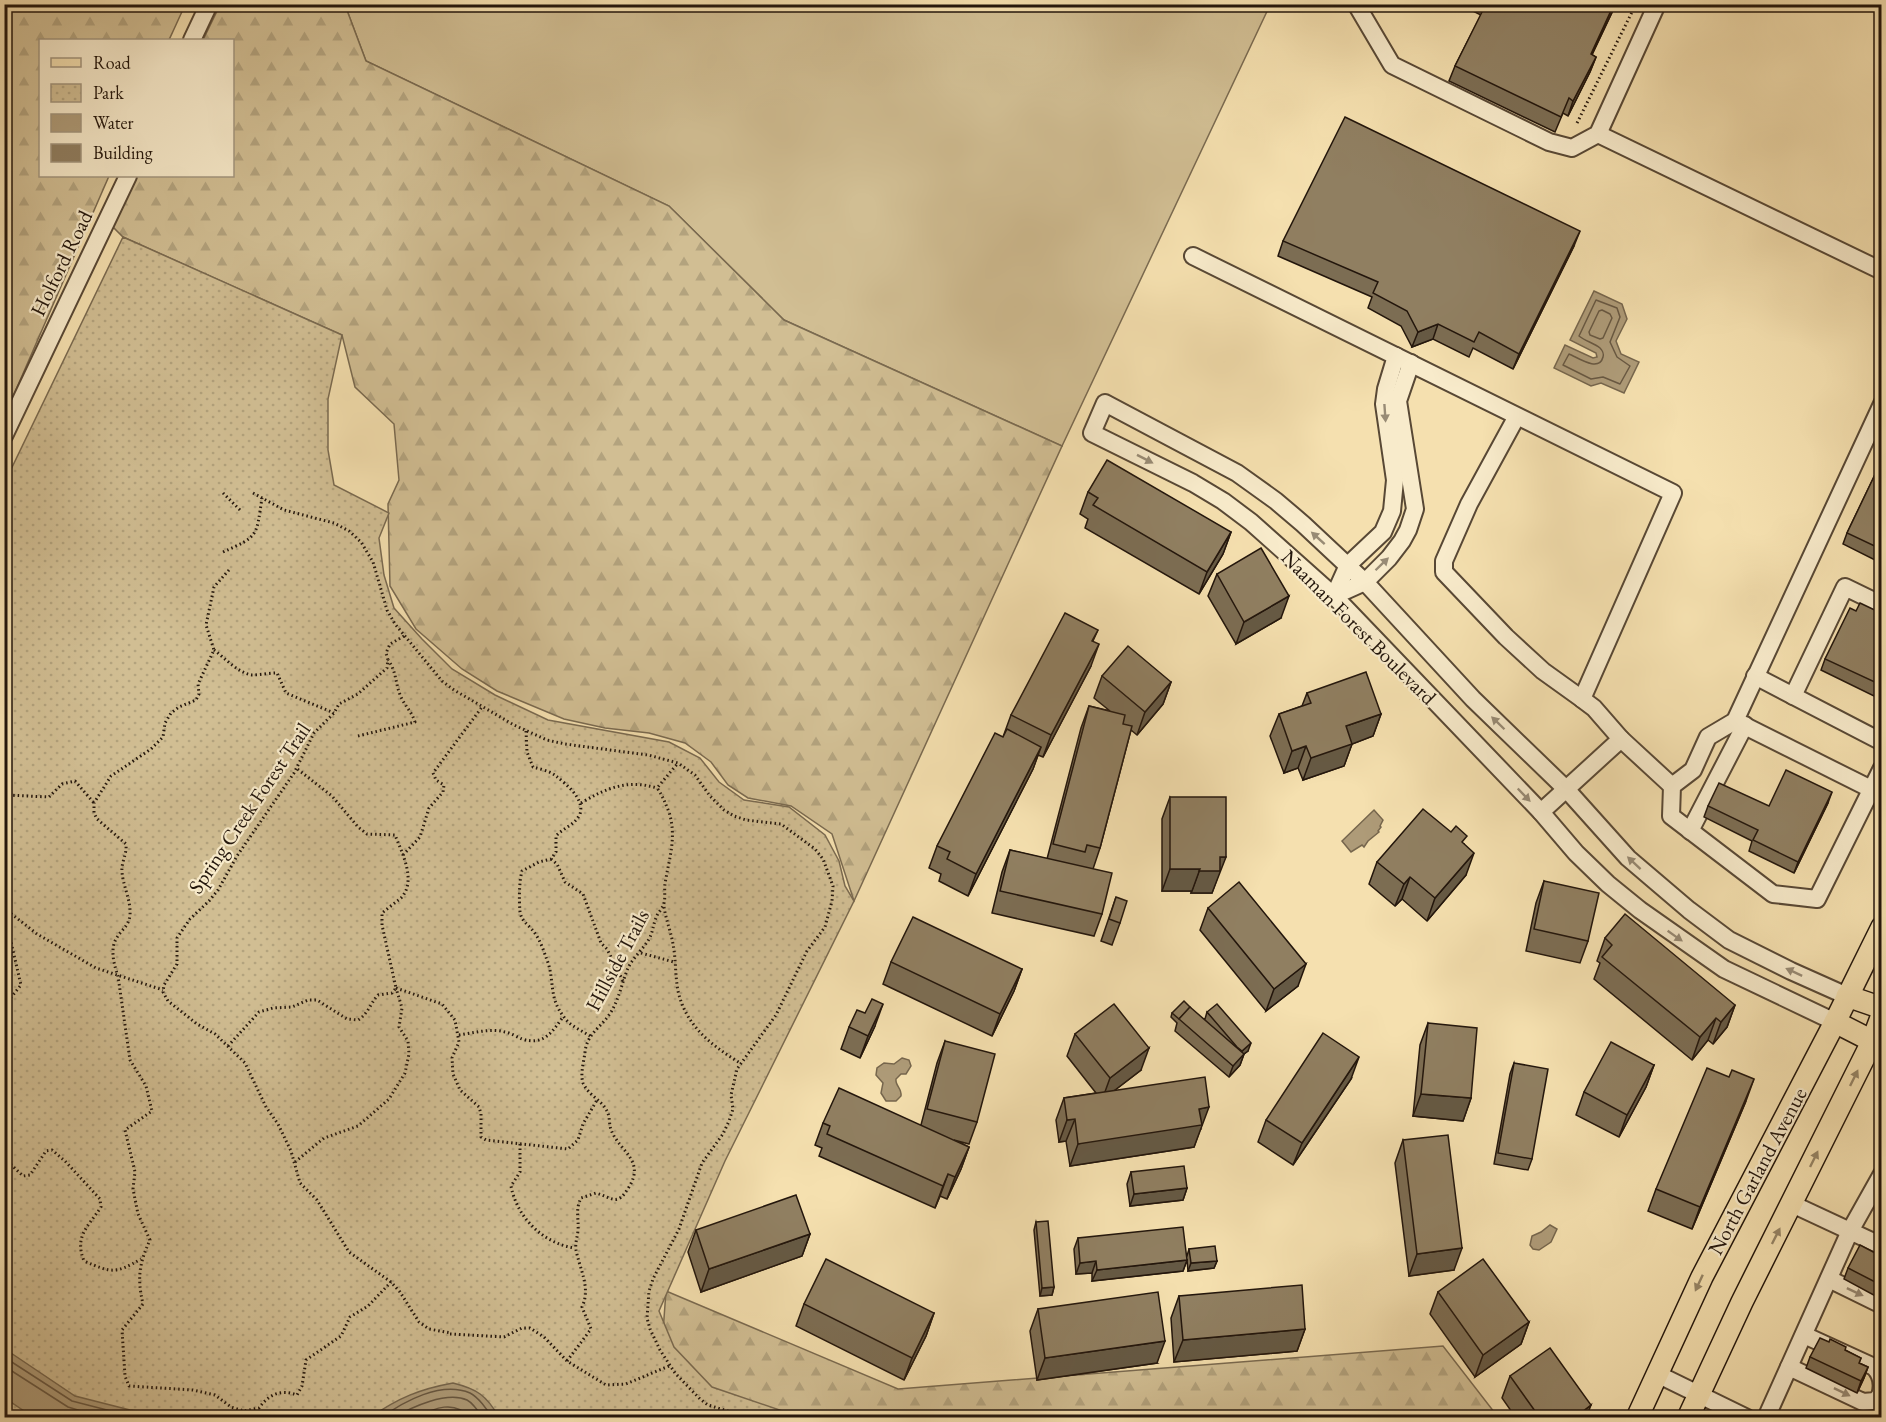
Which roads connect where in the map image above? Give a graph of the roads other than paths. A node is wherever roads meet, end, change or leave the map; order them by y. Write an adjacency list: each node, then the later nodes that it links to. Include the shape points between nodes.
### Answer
1 (210, 4): 4 (street)
2 (1356, 4): 5 (street, via 1392,65 1549,142 1572,148)
3 (1657, 4): 5 (street)
4 (192, 39)
5 (1598, 134): 8 (street)
6 (128, 177): 12 (street, Holford Road)
7 (1194, 256): 9 (street)
8 (1881, 271)
9 (1403, 360): 11 (street); 13 (street, one-way to 13, via 1386,389 1384,404 1395,480 1392,511 1383,532); 14 (street, one-way to 9, via 1402,541 1415,508 1398,400)
10 (1881, 404): 17 (street)
11 (1517, 416): 19 (street, via 1469,504 1444,561 1444,572 1513,644); 19 (street, via 1673,493)
12 (4, 436)
13 (1348, 565): 14 (street, Naaman Forest Boulevard); 15 (street); 15 (street, Naaman Forest Boulevard, one-way to 15, via 1276,501 1237,473 1105,403 1092,433 1223,501)
14 (1365, 582): 15 (street); 26 (street, Naaman Forest Boulevard, one-way to 14, via 1473,699)
15 (1334, 596): 27 (street, Naaman Forest Boulevard, one-way to 27)
16 (1881, 605): 18 (street, via 1845,587)
17 (1755, 676): 18 (street); 20 (street)
18 (1793, 696): 22 (street)
19 (1582, 699): 21 (street)
20 (1740, 723): 24 (street, via 1708,737 1693,770); 25 (street); 28 (street)
21 (1621, 739): 24 (street); 26 (street)
22 (1881, 742)
23 (1881, 768): 25 (street)
24 (1672, 786): 28 (street, via 1671,816)
25 (1871, 789): 28 (street, via 1818,899 1773,894)
26 (1567, 790): 27 (street); 30 (street, Naaman Forest Boulevard, one-way to 26, via 1729,940 1628,858)
27 (1540, 812): 33 (street, Naaman Forest Boulevard, one-way to 33, via 1608,884 1676,937 1724,969)
28 (1690, 831)
29 (1881, 927): 30 (main road, North Garland Avenue)
30 (1847, 996): 31 (main road, Naaman Forest Boulevard); 33 (main road, North Garland Avenue)
31 (1881, 1008)
32 (1881, 1015): 34 (main road, North Garland Avenue)
33 (1835, 1022): 34 (main road, Naaman Forest Boulevard); 44 (main road, North Garland Avenue, one-way to 44, via 1702,1277)
34 (1876, 1044): 36 (main road, North Garland Avenue, one-way to 34)
35 (1881, 1174): 37 (street)
36 (1792, 1204): 37 (street); 45 (main road, North Garland Avenue, one-way to 36)
37 (1847, 1239): 38 (street); 39 (street); 40 (street)
38 (1881, 1246)
39 (1881, 1263)
40 (1828, 1280): 41 (street, one-way to 41); 42 (street)
41 (1881, 1305)
42 (1804, 1335): 43 (street); 43 (street, one-way to 42, via 1863,1402 1875,1401 1880,1396 1881,1379 1874,1367)
43 (1789, 1367): 49 (street)
44 (1657, 1374): 45 (street); 46 (main road, North Garland Avenue)
45 (1698, 1395): 47 (main road, North Garland Avenue); 48 (street)
46 (1637, 1418)
47 (1688, 1418)
48 (1747, 1418)
49 (1766, 1418)

